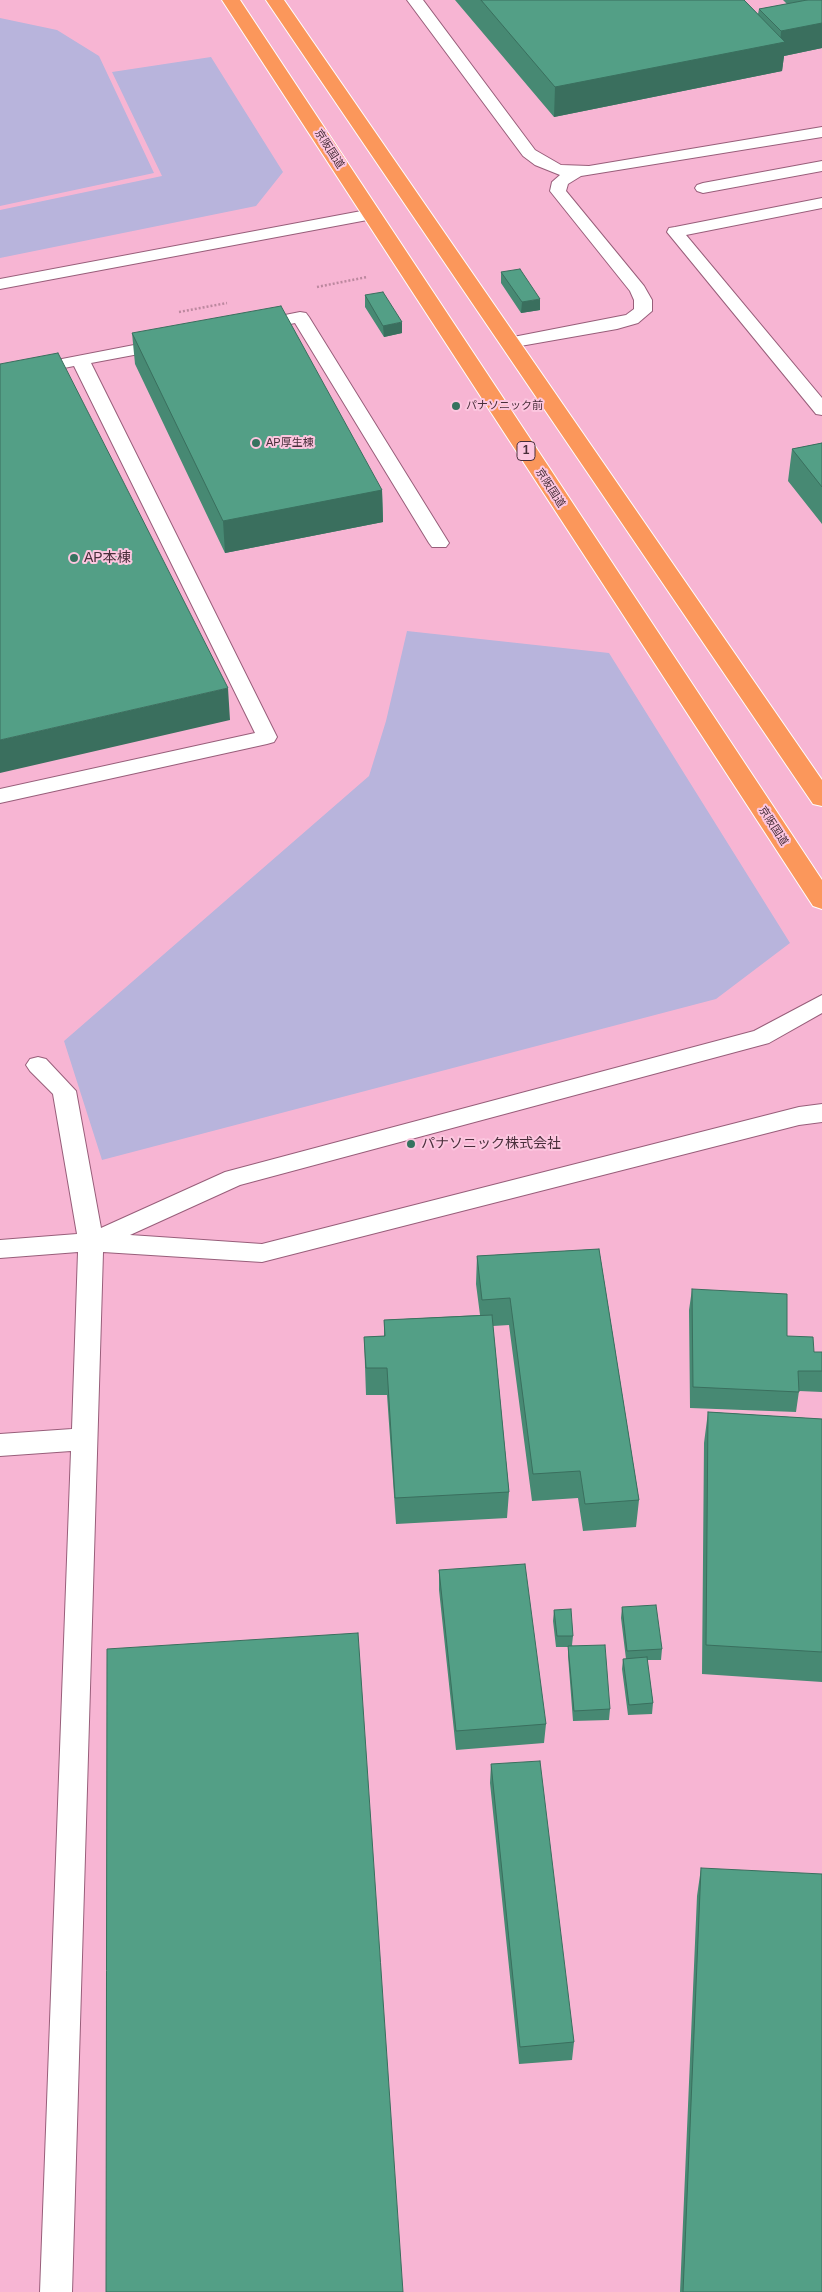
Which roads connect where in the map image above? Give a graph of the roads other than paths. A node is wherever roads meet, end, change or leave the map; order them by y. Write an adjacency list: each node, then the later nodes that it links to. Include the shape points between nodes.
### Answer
1 (231, 0): 9 (highway, 京阪国道 / 1)
2 (275, 0): 13 (highway)
3 (416, 0): 6 (lane, via 529,153 558,170)
4 (822, 132): 6 (lane)
5 (822, 166): 7 (lane)
6 (576, 172): 13 (lane, via 560,182 558,191 638,290 643,310 632,319 617,324)
7 (703, 188)
8 (822, 203): 16 (lane, via 675,232)
9 (372, 214): 10 (lane); 20 (highway, 京阪国道 / 1)
10 (0, 284)
11 (243, 328): 17 (lane, via 300,317)
12 (186, 340): 14 (lane)
13 (509, 343): 19 (highway)
14 (80, 360): 15 (lane); 18 (lane, via 267,737)
15 (0, 376)
16 (822, 410)
17 (439, 543)
18 (0, 796)
19 (822, 798)
20 (822, 900)
21 (822, 1003): 24 (lane, via 761,1037 233,1178)
22 (38, 1065): 24 (lane, via 64,1091)
23 (822, 1114): 24 (lane, via 799,1116 262,1253)
24 (90, 1242): 25 (lane); 26 (lane)
25 (0, 1249)
26 (85, 1439): 27 (lane); 28 (lane)
27 (0, 1445)
28 (56, 2292)

